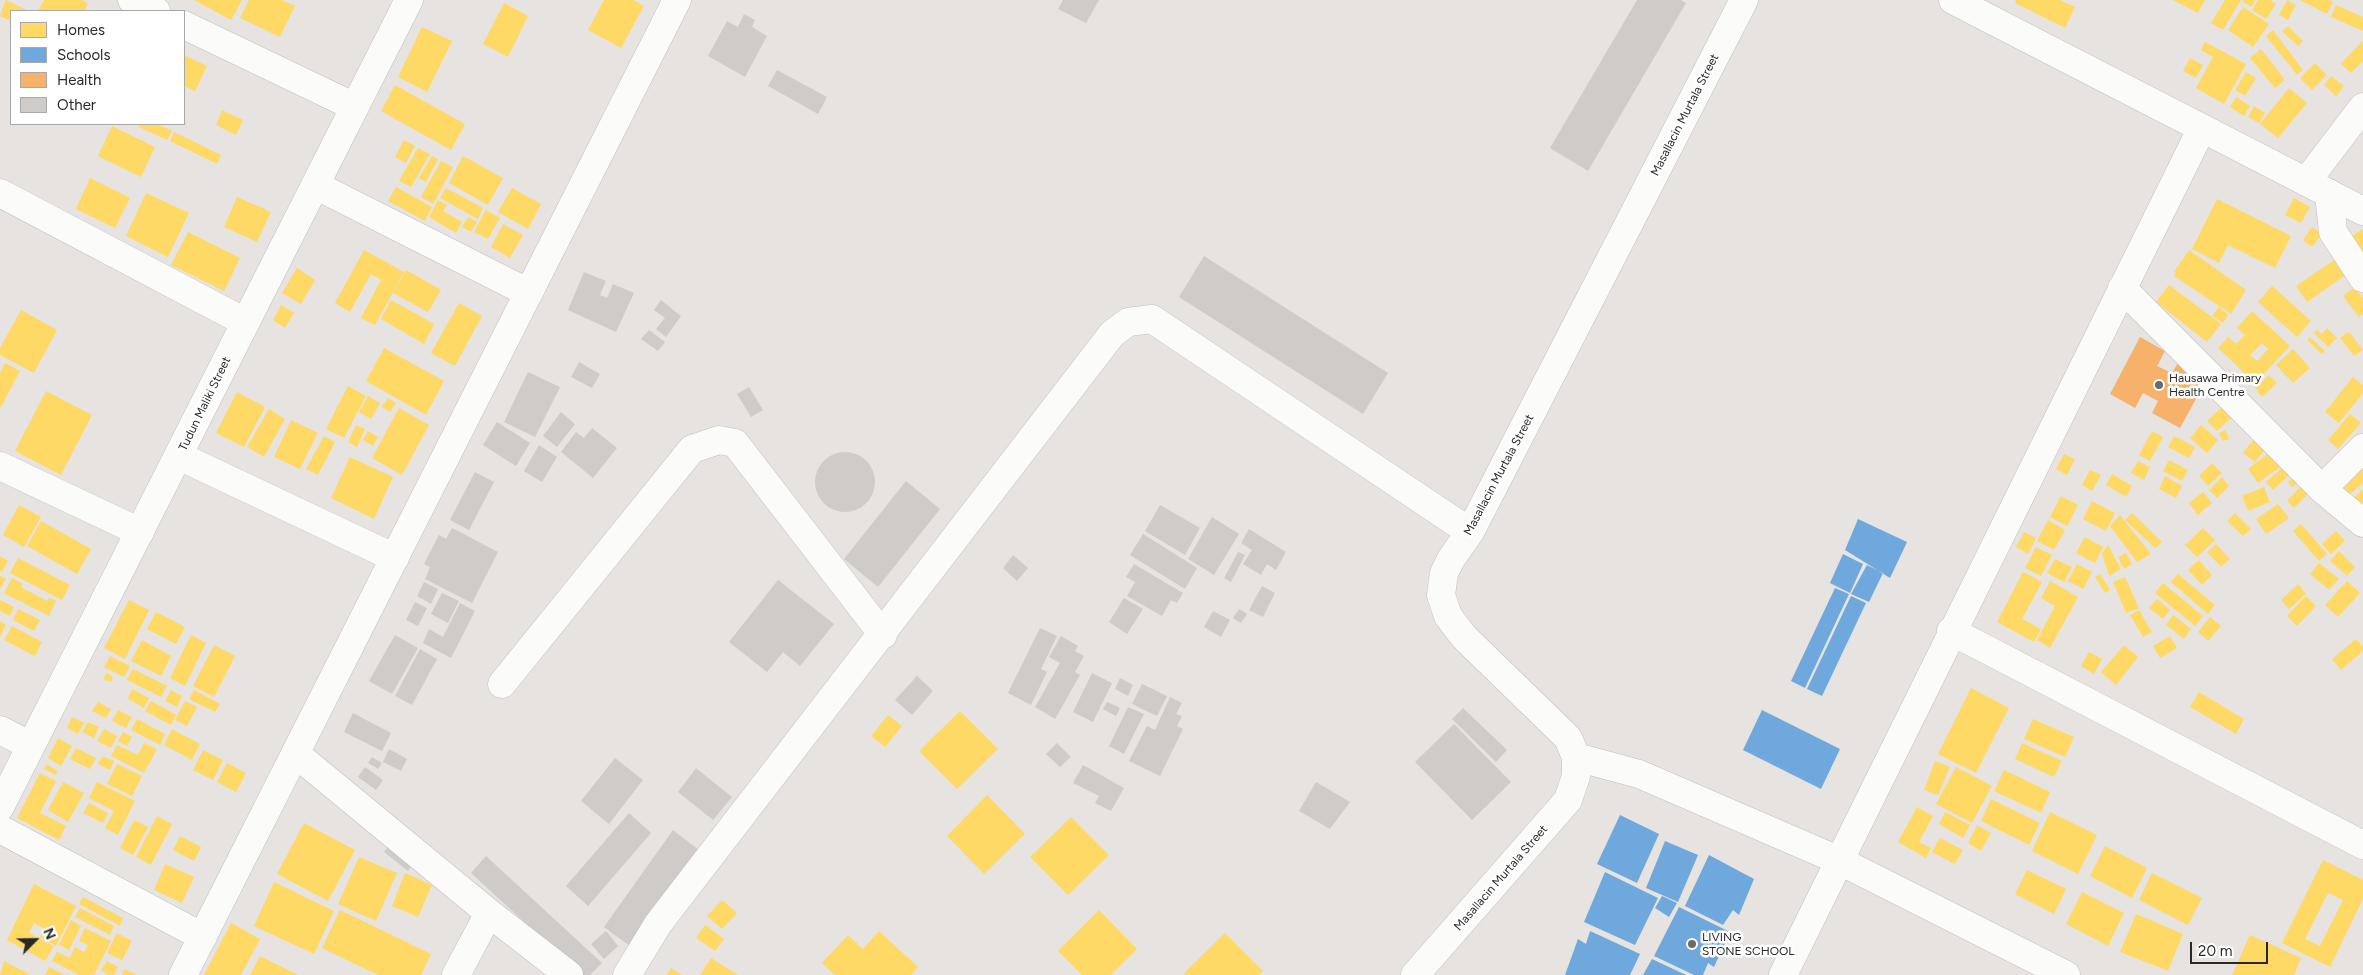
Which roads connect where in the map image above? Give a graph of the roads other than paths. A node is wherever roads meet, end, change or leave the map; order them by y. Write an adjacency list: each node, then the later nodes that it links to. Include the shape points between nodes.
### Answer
1 (132, 0): 6 (street)
2 (409, 0): 8 (street, Tudun Maliki Street)
3 (677, 0): 17 (street)
4 (1744, 0): 25 (street, Masallacin Murtala Street)
5 (1953, 0): 10 (street)
6 (154, 10)
7 (185, 25): 8 (street)
8 (354, 107): 11 (street, Tudun Maliki Street)
9 (2363, 107): 12 (street)
10 (2202, 128): 12 (street); 16 (street)
11 (315, 185): 17 (street); 18 (street, Tudun Maliki Street)
12 (2317, 187): 14 (street); 15 (street, via 2333,232)
13 (0, 193): 18 (street)
14 (2363, 210)
15 (2363, 278)
16 (2122, 288): 22 (street); 27 (street)
17 (528, 294): 26 (street)
18 (245, 322): 20 (street, Tudun Maliki Street)
19 (2363, 448): 22 (street)
20 (179, 456): 24 (street, Tudun Maliki Street); 26 (street)
21 (0, 466): 24 (street)
22 (2322, 489): 23 (street)
23 (2363, 523)
24 (140, 532): 31 (street, Tudun Maliki Street)
25 (1470, 532): 28 (street, via 1152,319 1128,322 1112,334); 33 (street, Masallacin Murtala Street, via 1444,572 1441,595 1448,616 1464,637 1568,738)
26 (395, 558): 32 (street)
27 (1951, 631): 36 (street); 37 (street)
28 (882, 635): 29 (street, via 735,443 719,440 692,450); 44 (street, via 658,924)
29 (502, 684)
30 (0, 730): 31 (street)
31 (31, 746): 34 (street, Tudun Maliki Street)
32 (296, 754): 38 (street); 39 (street)
33 (1576, 757): 37 (street, via 1639,774); 45 (street, Masallacin Murtala Street, via 1576,776 1568,800)
34 (0, 806)
35 (0, 829): 39 (street)
36 (2363, 845)
37 (1838, 860): 40 (street); 46 (street)
38 (489, 913): 42 (street); 43 (street)
39 (203, 937): 41 (street)
40 (2060, 974)
41 (184, 975)
42 (456, 975)
43 (570, 975)
44 (627, 975)
45 (1415, 975)
46 (1783, 975)

